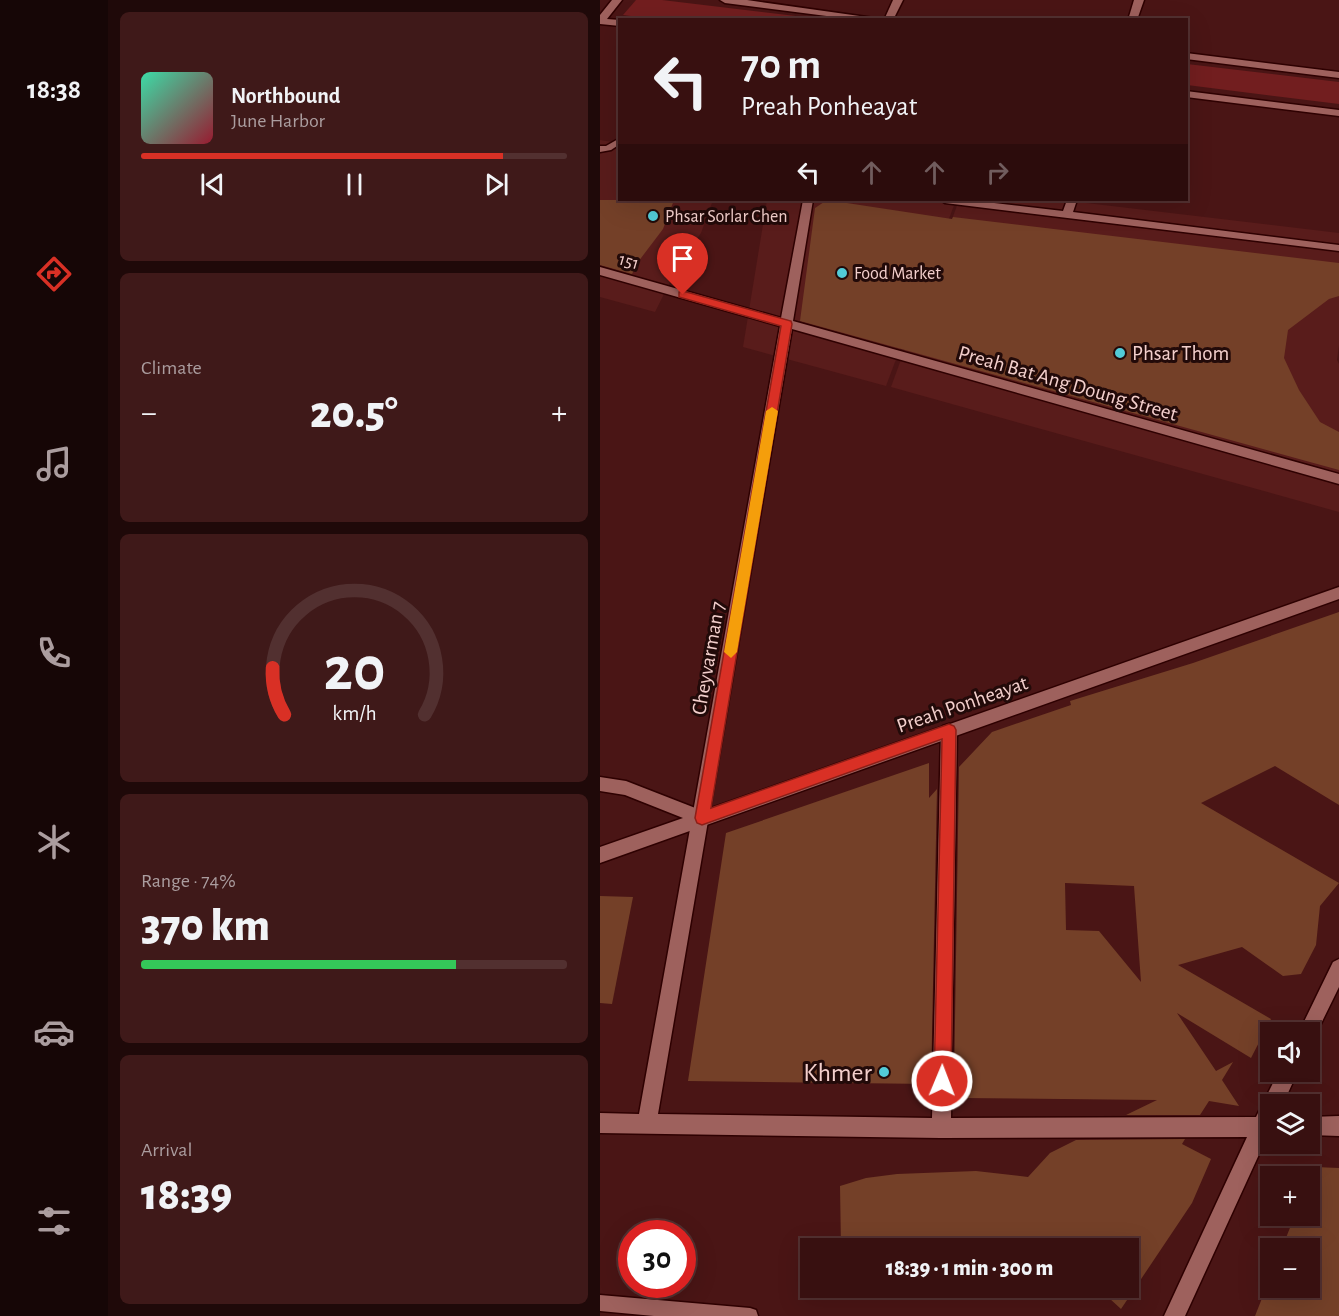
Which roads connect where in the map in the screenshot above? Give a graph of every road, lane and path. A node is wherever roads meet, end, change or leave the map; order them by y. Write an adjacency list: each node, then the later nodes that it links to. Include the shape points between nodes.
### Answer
1 (617, 0): 8 (street)
2 (725, 0): 5 (street)
3 (898, 0): 6 (street)
4 (1139, 0): 7 (street)
5 (870, 18)
6 (887, 18)
7 (1133, 18)
8 (600, 21): 9 (street)
9 (618, 23)
10 (1188, 56): 11 (street)
11 (1339, 75)
12 (1188, 94): 13 (street)
13 (1339, 113)
14 (618, 141): 15 (lane)
15 (600, 149)
16 (808, 201): 22 (street, Cheyvarman 7)
17 (953, 201): 19 (street)
18 (1072, 201): 19 (street)
19 (1067, 215): 20 (street)
20 (1339, 248)
21 (600, 272): 22 (street, 151)
22 (787, 324): 23 (street, Preah Bat Ang Doung Street); 27 (street, Cheyvarman 7)
23 (1339, 479)
24 (1339, 593): 25 (street, Preah Ponheayat)
25 (949, 730): 27 (street, Preah Ponheayat); 36 (street)
26 (600, 784): 27 (street, via 626,788)
27 (702, 818): 28 (street, Preah Ponheayat); 32 (street, Cheyvarman 7)
28 (600, 855)
29 (1339, 968): 30 (street)
30 (1313, 1022)
31 (600, 1123): 32 (street)
32 (647, 1124): 36 (street)
33 (1320, 1126): 34 (street)
34 (1339, 1126)
35 (1260, 1127): 36 (street)
36 (941, 1128)
37 (1260, 1139): 40 (street)
38 (600, 1303): 39 (lane)
39 (750, 1316)
40 (1174, 1316)

